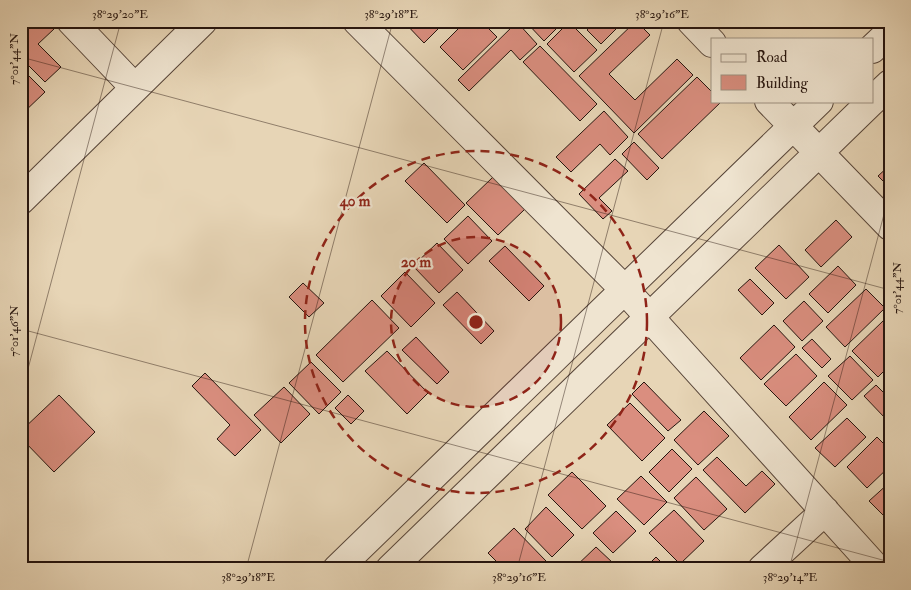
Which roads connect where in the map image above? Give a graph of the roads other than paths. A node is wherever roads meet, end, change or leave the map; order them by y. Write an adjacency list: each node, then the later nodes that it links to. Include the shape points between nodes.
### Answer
1 (71, 21): 9 (street)
2 (203, 21): 9 (street)
3 (358, 21): 18 (street)
4 (691, 21): 6 (street)
5 (890, 32): 7 (street)
6 (711, 42)
7 (874, 47)
8 (890, 84): 10 (street)
9 (135, 88): 16 (street)
10 (874, 99)
11 (770, 102): 14 (street)
12 (817, 102): 14 (street)
13 (871, 102): 15 (street)
14 (793, 126): 15 (street); 18 (street)
15 (819, 152): 17 (street); 19 (street)
16 (21, 200)
17 (890, 226)
18 (624, 290): 19 (street); 21 (street)
19 (650, 317): 20 (street); 22 (street)
20 (825, 511): 23 (street); 24 (street)
21 (337, 569)
22 (390, 569)
23 (762, 569)
24 (878, 569)

